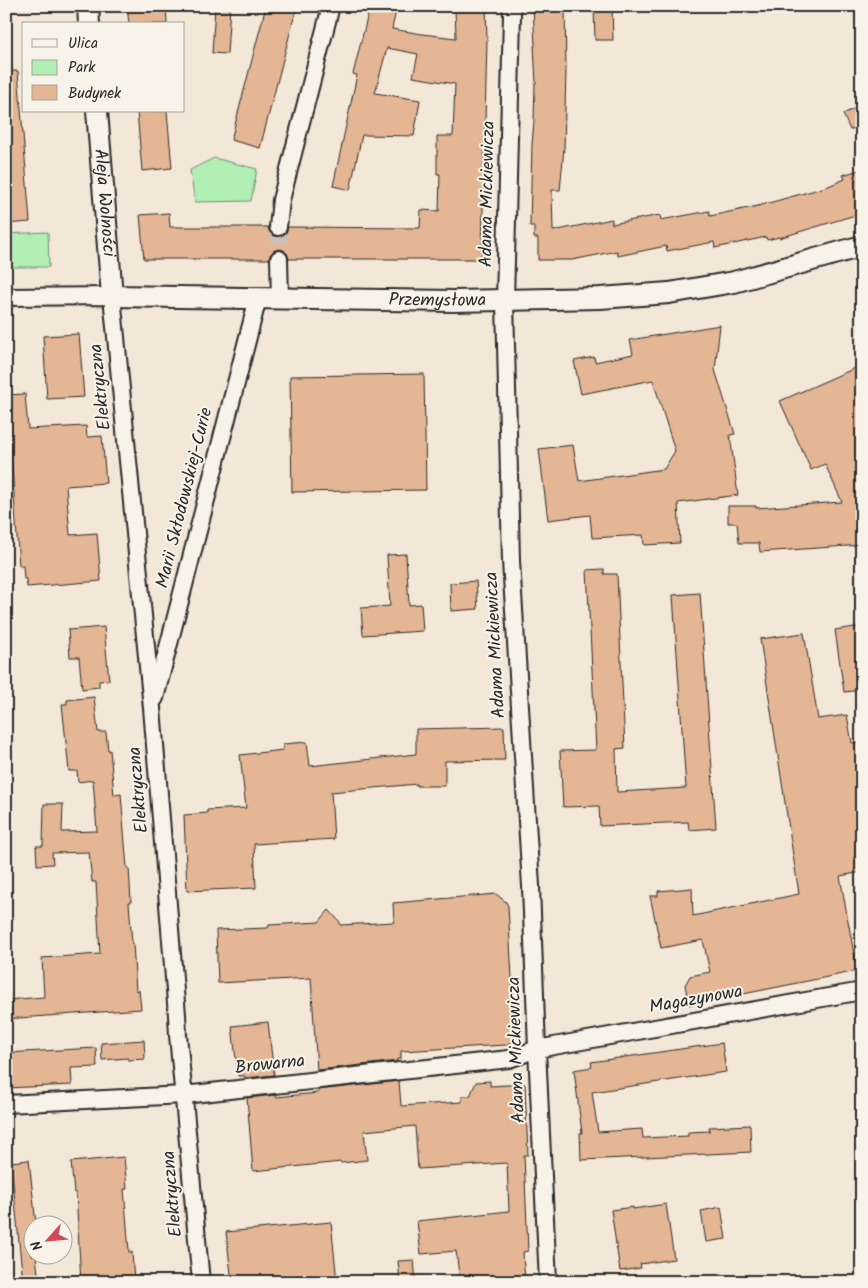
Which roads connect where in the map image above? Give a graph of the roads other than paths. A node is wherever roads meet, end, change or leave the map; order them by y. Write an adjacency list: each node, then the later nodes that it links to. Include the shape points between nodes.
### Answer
1 (88, 6): 4 (street)
2 (331, 6): 6 (street, via 281,200)
3 (511, 6): 13 (street, Adama Mickiewicza)
4 (89, 22)
5 (97, 112): 9 (street, Aleja Wolności)
6 (278, 226)
7 (862, 246): 13 (street, Przemysłowa, via 734,282 669,293)
8 (279, 259): 12 (street)
9 (112, 296): 10 (street, Przemysłowa); 11 (street, Przemysłowa); 14 (street, Elektryczna)
10 (6, 297)
11 (258, 298): 12 (street, Przemysłowa); 14 (street, Marii Skłodowskiej-Curie)
12 (280, 299): 13 (street, Przemysłowa)
13 (505, 301): 16 (street, Adama Mickiewicza, via 511,561 531,886)
14 (152, 708): 17 (street, Elektryczna)
15 (862, 991): 16 (street, Magazynowa)
16 (536, 1049): 17 (street, Browarna, via 510,1059); 20 (street, Adama Mickiewicza)
17 (184, 1095): 18 (street, Browarna); 19 (street, Elektryczna)
18 (6, 1104)
19 (201, 1282)
20 (548, 1282)

